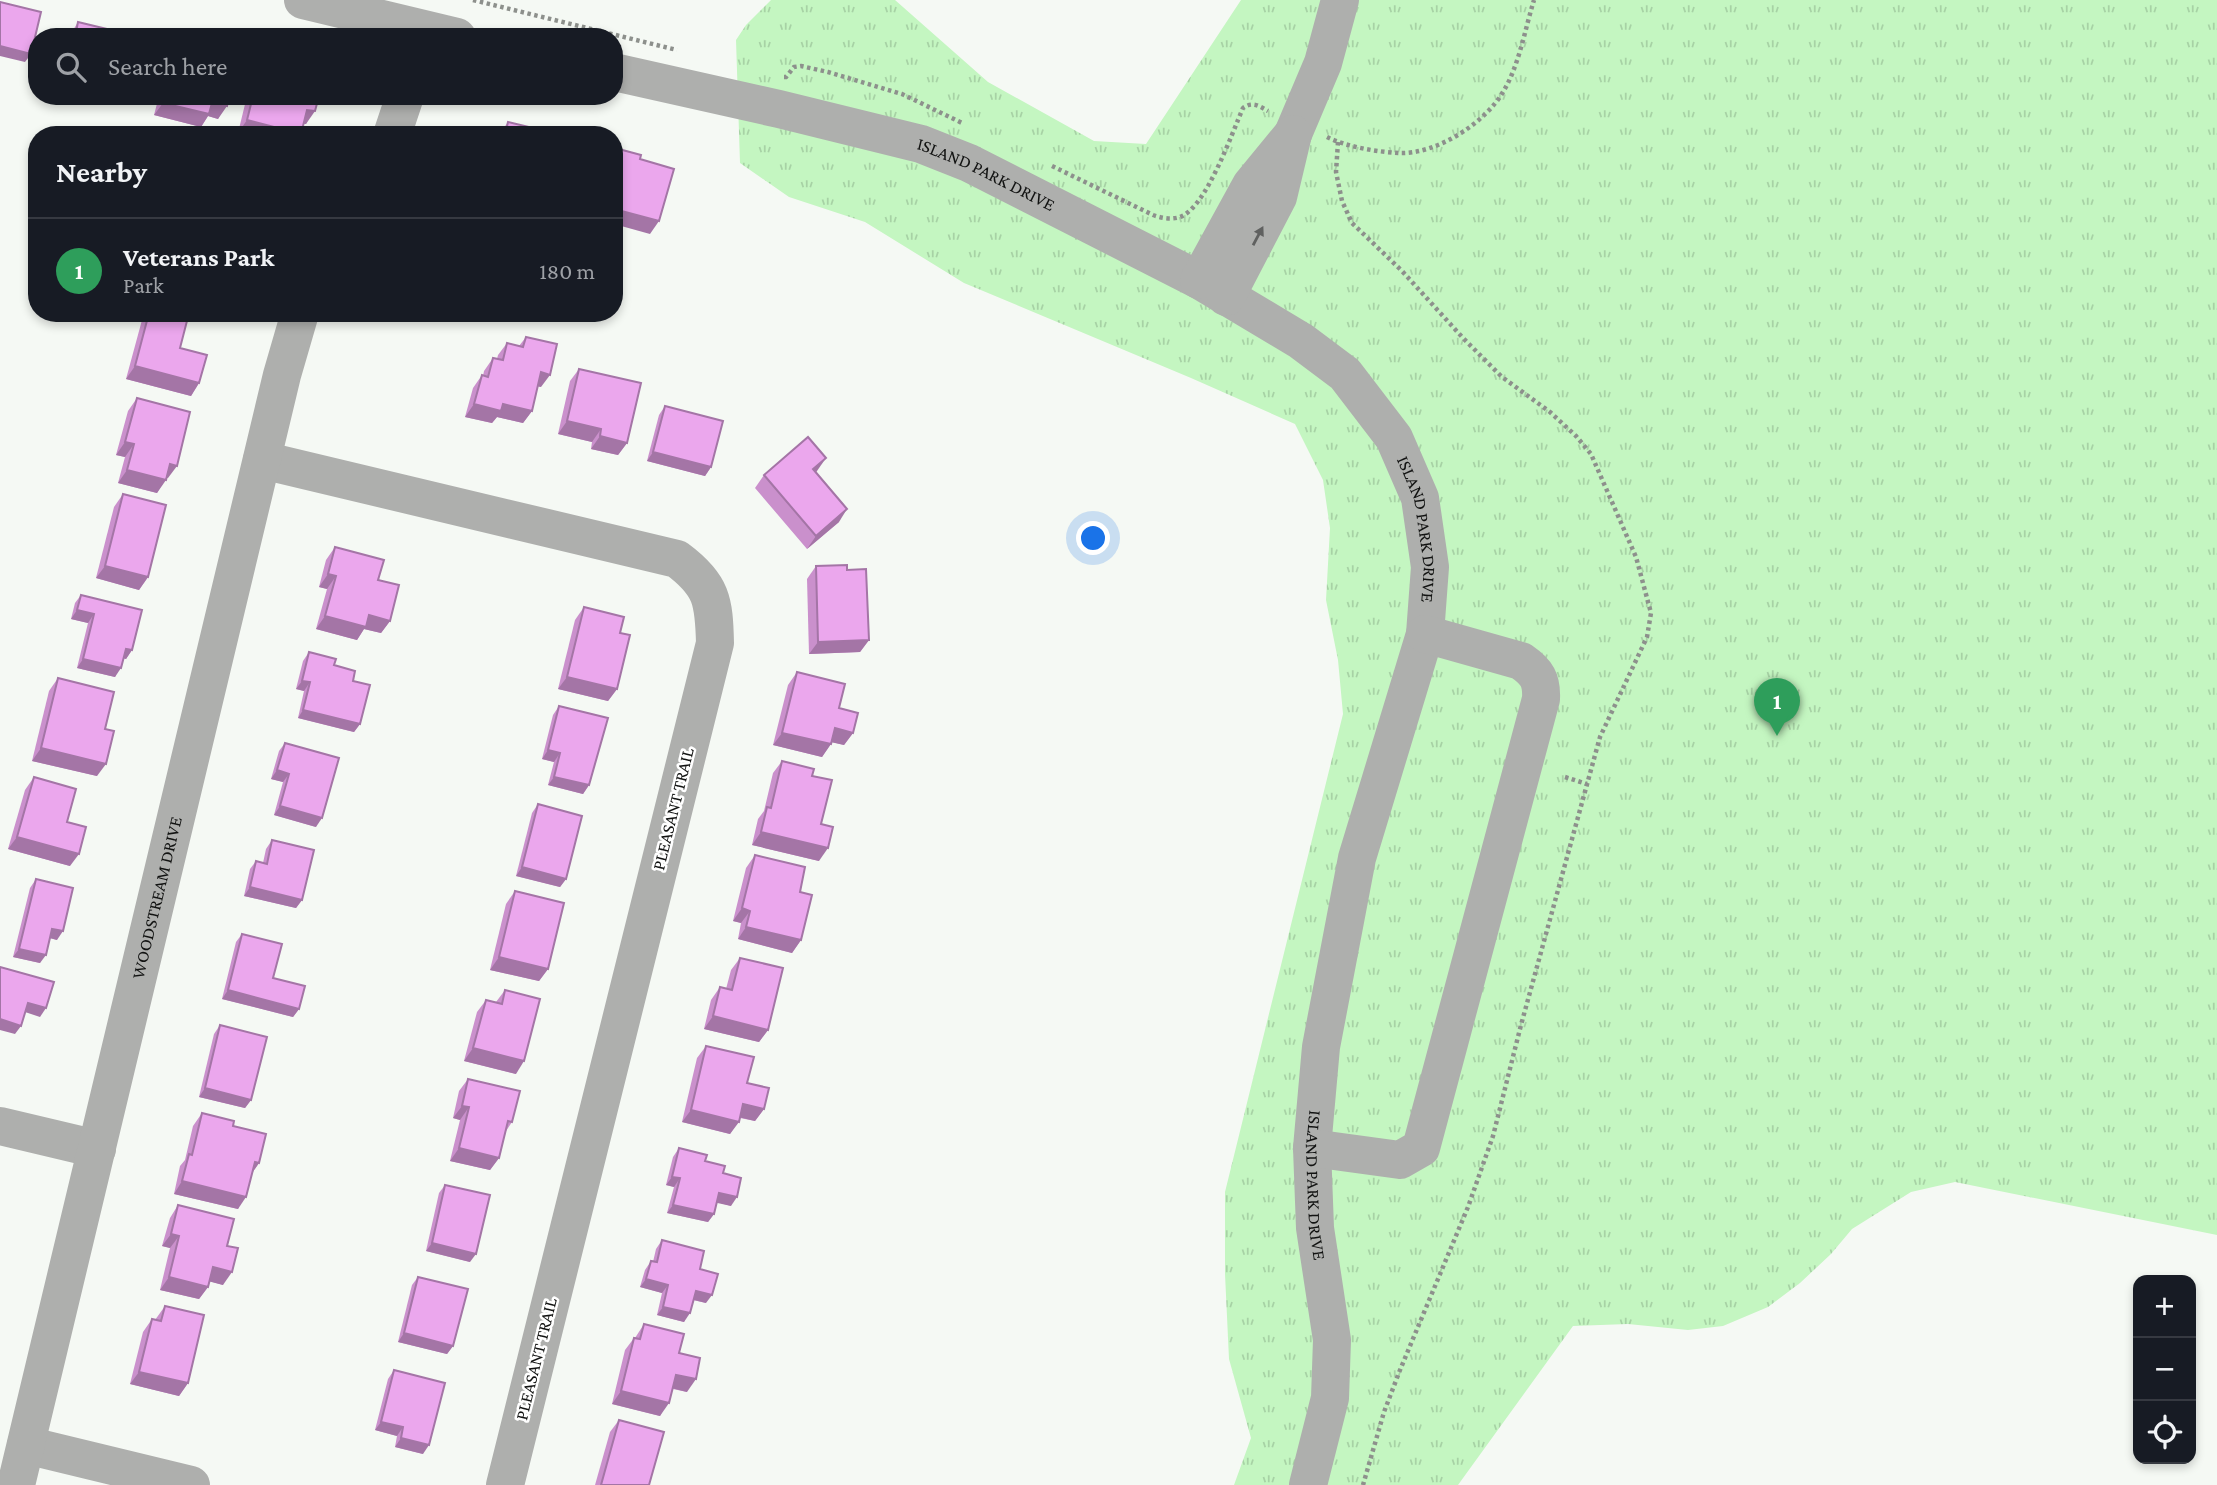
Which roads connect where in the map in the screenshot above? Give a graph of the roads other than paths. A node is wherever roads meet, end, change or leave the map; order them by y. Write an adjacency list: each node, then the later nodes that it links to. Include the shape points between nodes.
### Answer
1 (303, 0): 3 (street)
2 (1340, 0): 7 (street, via 1323,63 1296,130 1251,185)
3 (420, 22)
4 (623, 74): 7 (street, ISLAND PARK DRIVE, via 922,144 969,163)
5 (402, 105): 6 (street)
6 (395, 126)
7 (1213, 288): 10 (street, ISLAND PARK DRIVE, via 1301,341 1345,374 1394,438 1420,498 1430,567)
8 (297, 322): 9 (street, WOODSTREAM DRIVE)
9 (262, 460): 13 (street, WOODSTREAM DRIVE); 17 (street, PLEASANT TRAIL, via 677,559 696,573 708,590 714,614 715,643)
10 (1425, 634): 12 (street, ISLAND PARK DRIVE, via 1357,858 1321,1047); 12 (street, via 1521,661 1534,670 1542,685 1541,699 1421,1148 1399,1160)
11 (0, 1126): 13 (street)
12 (1312, 1148): 18 (street, ISLAND PARK DRIVE, via 1315,1228 1332,1340 1330,1398)
13 (97, 1149): 14 (street, WOODSTREAM DRIVE)
14 (26, 1445): 15 (street, WOODSTREAM DRIVE); 16 (street)
15 (16, 1485)
16 (191, 1485)
17 (505, 1485)
18 (1308, 1485)

